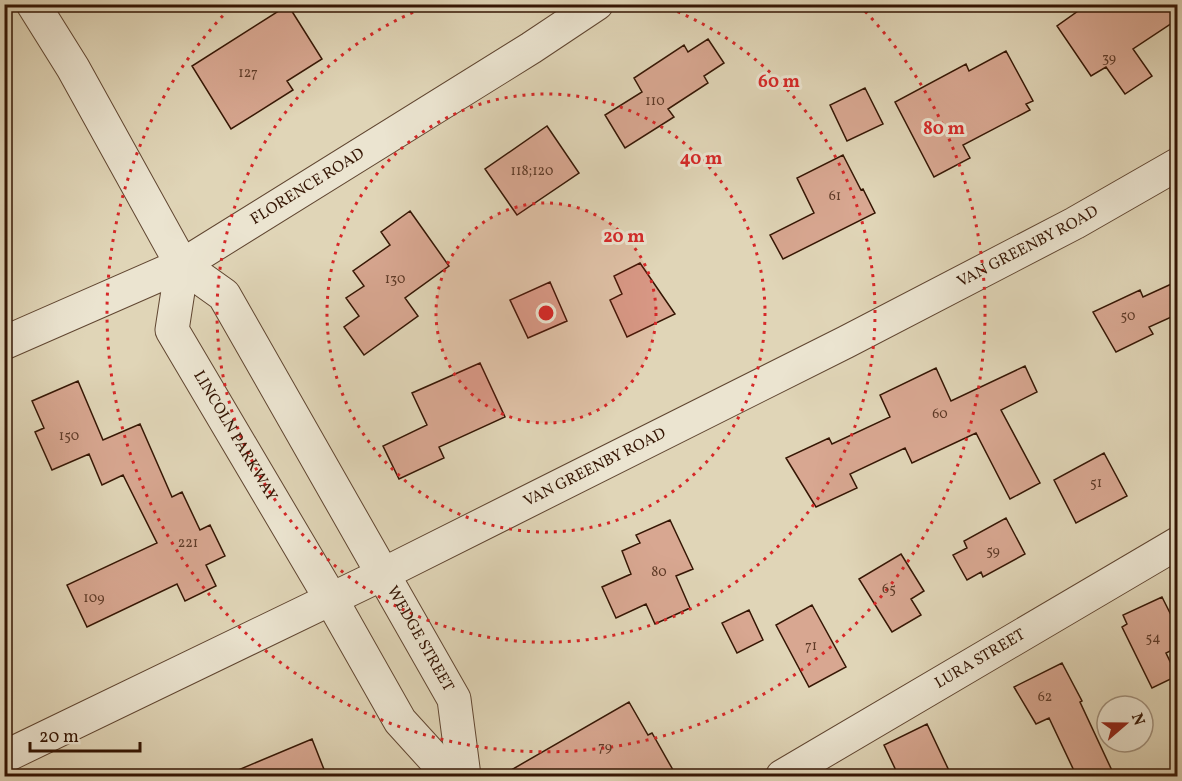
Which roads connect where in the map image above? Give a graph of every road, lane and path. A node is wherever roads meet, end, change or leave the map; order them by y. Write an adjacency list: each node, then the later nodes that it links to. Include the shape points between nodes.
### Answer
1 (33, 4): 4 (street, via 73,68)
2 (597, 4): 4 (street, FLORENCE ROAD)
3 (1178, 164): 7 (street, VAN GREENBY ROAD, via 949,289)
4 (182, 265): 5 (street, FLORENCE ROAD); 7 (street, via 224,295); 8 (street, LINCOLN PARKWAY, via 172,330)
5 (4, 344)
6 (1178, 543): 12 (street, LURA STREET)
7 (383, 574): 8 (street, VAN GREENBY ROAD); 11 (street, WEDGE STREET, via 454,699)
8 (331, 599): 9 (street, VAN GREENBY ROAD); 10 (street, via 400,721)
9 (4, 757)
10 (450, 777)
11 (464, 777)
12 (782, 777)

